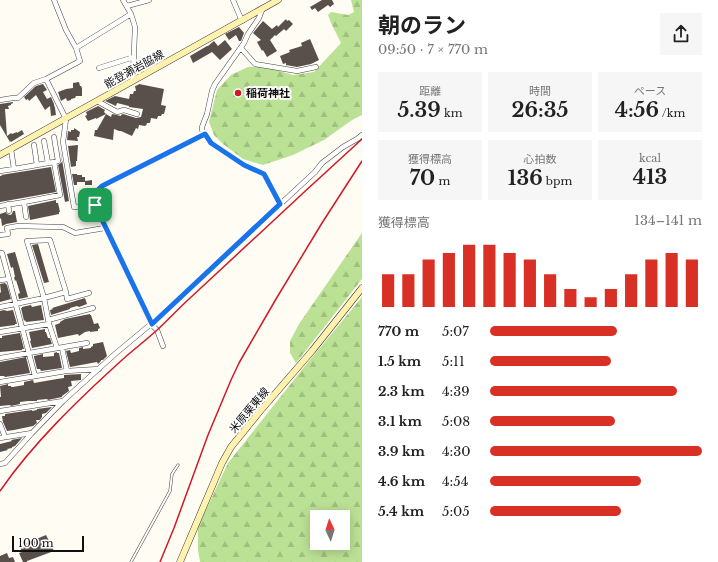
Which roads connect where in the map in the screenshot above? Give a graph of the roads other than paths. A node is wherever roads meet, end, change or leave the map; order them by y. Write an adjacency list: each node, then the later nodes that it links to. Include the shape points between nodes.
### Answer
1 (54, 0): 10 (street)
2 (124, 0): 6 (street)
3 (148, 0): 6 (street)
4 (233, 0): 9 (street)
5 (278, 0): 7 (main road, 能登瀬岩脇線)
6 (127, 6): 8 (street)
7 (262, 10): 9 (main road, 能登瀬岩脇線); 11 (street)
8 (131, 14): 10 (street); 12 (street, via 135,27)
9 (242, 21): 16 (main road, 能登瀬岩脇線)
10 (76, 48): 15 (street, via 80,61)
11 (240, 48): 13 (street, via 255,64 297,72); 21 (street, via 212,91 202,127)
12 (134, 57): 14 (street); 16 (street)
13 (316, 67)
14 (99, 68)
15 (46, 80): 17 (street, via 34,83 18,98); 20 (street)
16 (133, 81): 18 (main road, 能登瀬岩脇線)
17 (0, 100)
18 (97, 101): 19 (street, via 116,112 124,110); 20 (main road, 能登瀬岩脇線)
19 (137, 114)
20 (66, 119): 26 (main road, 能登瀬岩脇線); 36 (street, via 63,142 74,207)
21 (205, 134): 35 (street, via 211,143 244,165 264,174); 36 (street, via 102,186 94,197)
22 (362, 135): 35 (street, via 322,163 316,172)
23 (54, 137): 28 (street, via 58,161)
24 (44, 141): 29 (street)
25 (34, 145): 30 (street)
26 (11, 149): 27 (main road, 能登瀬岩脇線); 31 (street)
27 (0, 155)
28 (54, 162): 29 (street); 33 (street, via 60,195)
29 (48, 163): 30 (street)
30 (37, 165): 31 (street)
31 (14, 169): 32 (street)
32 (0, 172)
33 (24, 202): 34 (street); 39 (street)
34 (8, 204): 37 (street); 38 (street)
35 (280, 204): 53 (street)
36 (95, 205): 40 (street)
37 (0, 206)
38 (9, 211)
39 (26, 217)
40 (105, 228): 41 (street, via 75,233 62,227 18,226 7,228 8,234); 53 (street)
41 (0, 235)
42 (0, 253): 43 (street, via 2,252)
43 (9, 279): 44 (street); 49 (street)
44 (0, 280)
45 (362, 288): 73 (main road, 米原栗東線, via 231,447)
46 (66, 292): 47 (street, via 67,299); 48 (street); 48 (street, via 50,240 26,241)
47 (89, 293)
48 (44, 298): 49 (street); 52 (street)
49 (16, 304): 50 (street); 54 (street)
50 (0, 307)
51 (93, 308): 52 (street)
52 (49, 322): 54 (street); 58 (street)
53 (152, 324): 57 (street); 61 (street)
54 (23, 328): 55 (street); 59 (street)
55 (0, 332)
56 (87, 343): 58 (street)
57 (163, 346)
58 (59, 348): 59 (street); 62 (street)
59 (29, 353): 60 (street); 63 (street)
60 (0, 358)
61 (99, 368): 62 (street); 65 (street)
62 (67, 371): 63 (street)
63 (36, 376): 64 (street)
64 (0, 382)
65 (62, 401): 66 (street); 68 (street)
66 (0, 411)
67 (0, 424): 69 (street)
68 (32, 432): 69 (street); 70 (street, via 5,463)
69 (2, 438)
70 (0, 464)
71 (178, 465): 72 (lane, via 172,474 170,491)
72 (131, 562)
73 (180, 562)

